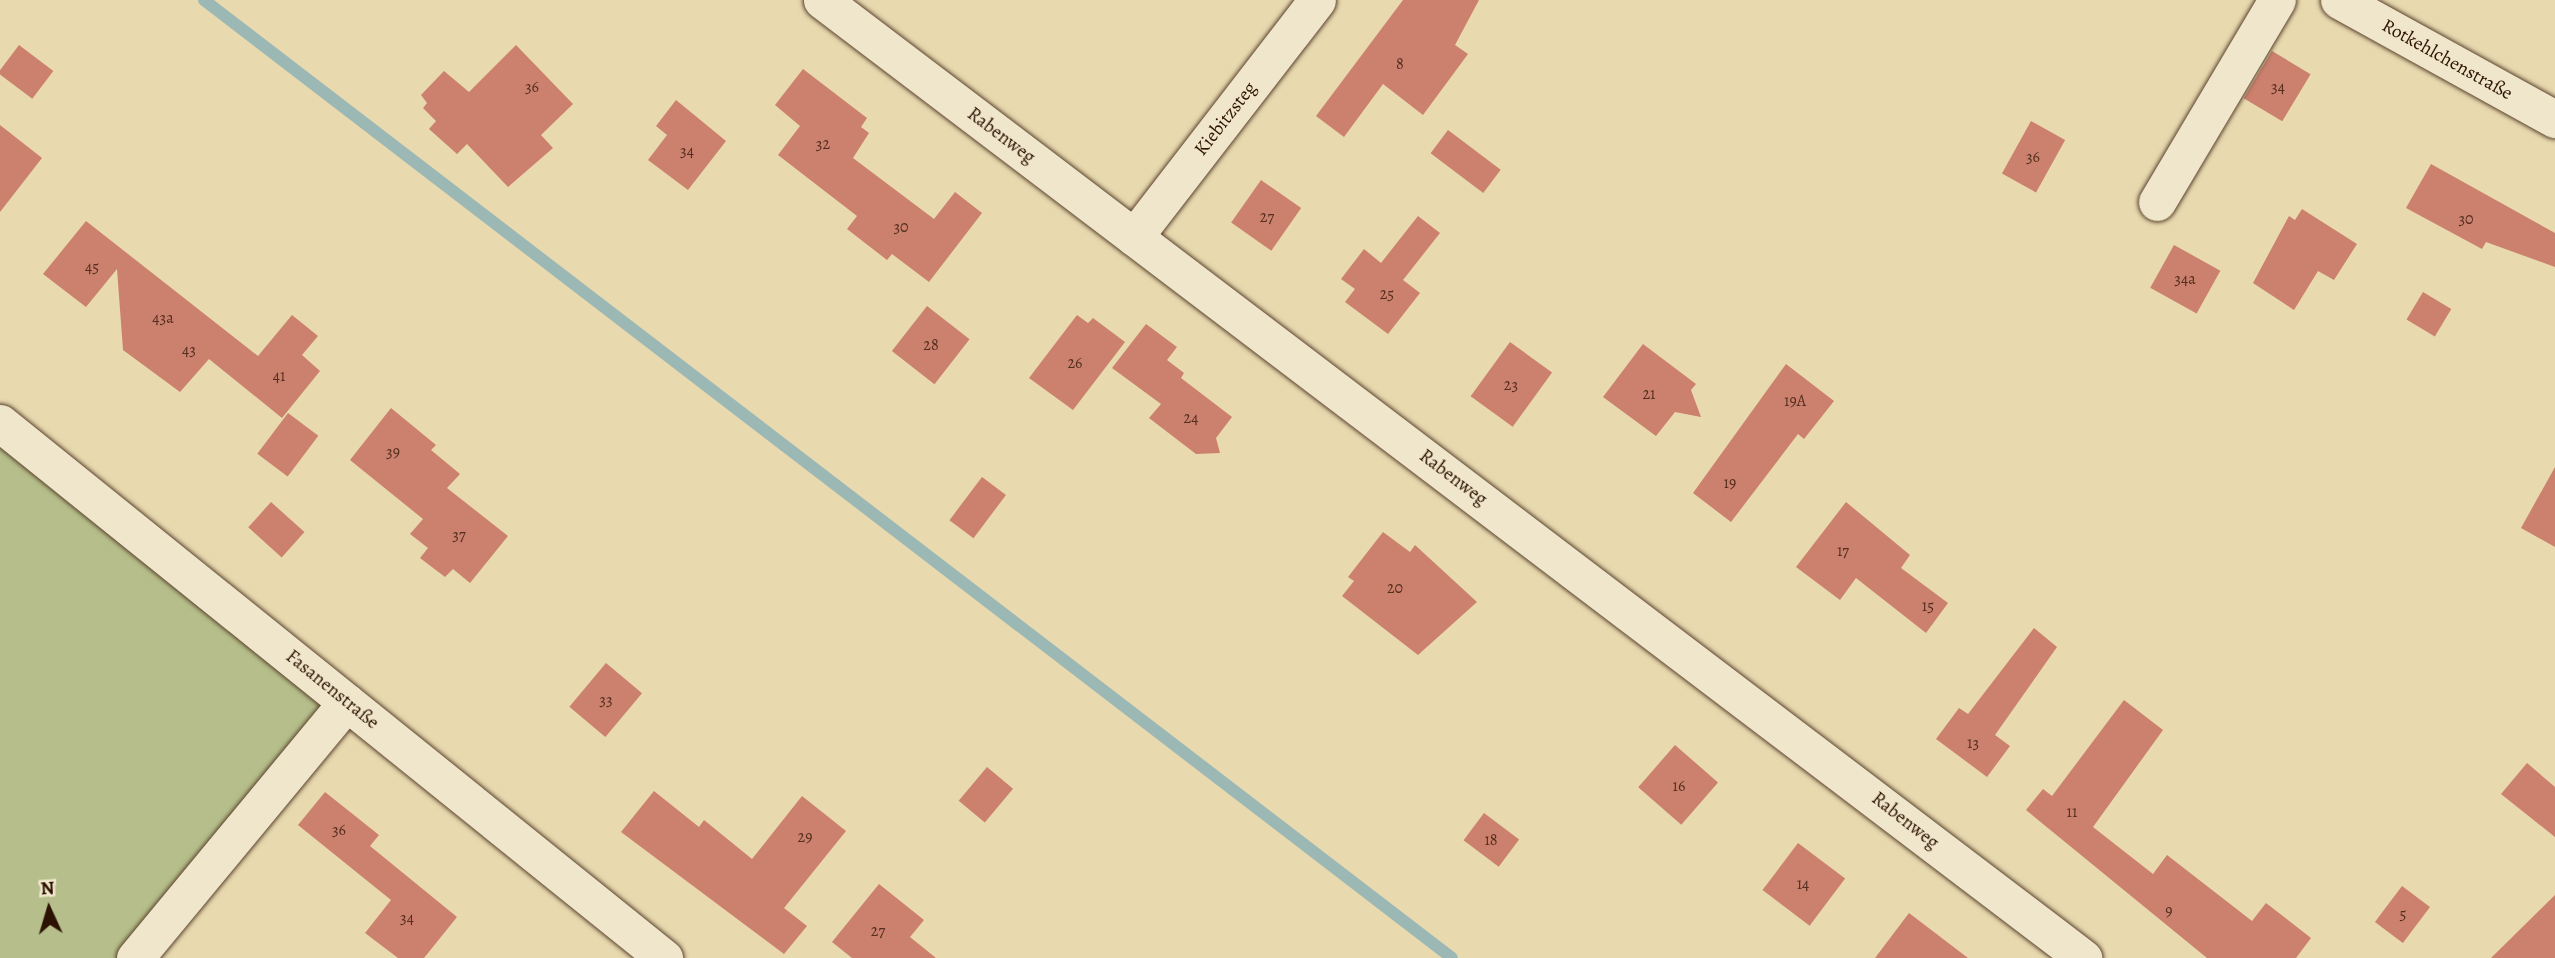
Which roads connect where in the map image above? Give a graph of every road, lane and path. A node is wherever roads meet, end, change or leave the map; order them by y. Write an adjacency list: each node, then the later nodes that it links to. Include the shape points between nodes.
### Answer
1 (822, 0): 7 (street, Rabenweg)
2 (1317, 0): 7 (street, Kiebitzsteg)
3 (2277, 0): 6 (street)
4 (2339, 0): 5 (street, Rotkehlchenstraße)
5 (2555, 119)
6 (2157, 202)
7 (1134, 237): 12 (street, Rabenweg)
8 (0, 423): 9 (street, Fasanenstraße)
9 (347, 702): 10 (street); 11 (street, Fasanenstraße)
10 (135, 958)
11 (664, 958)
12 (2083, 958)

